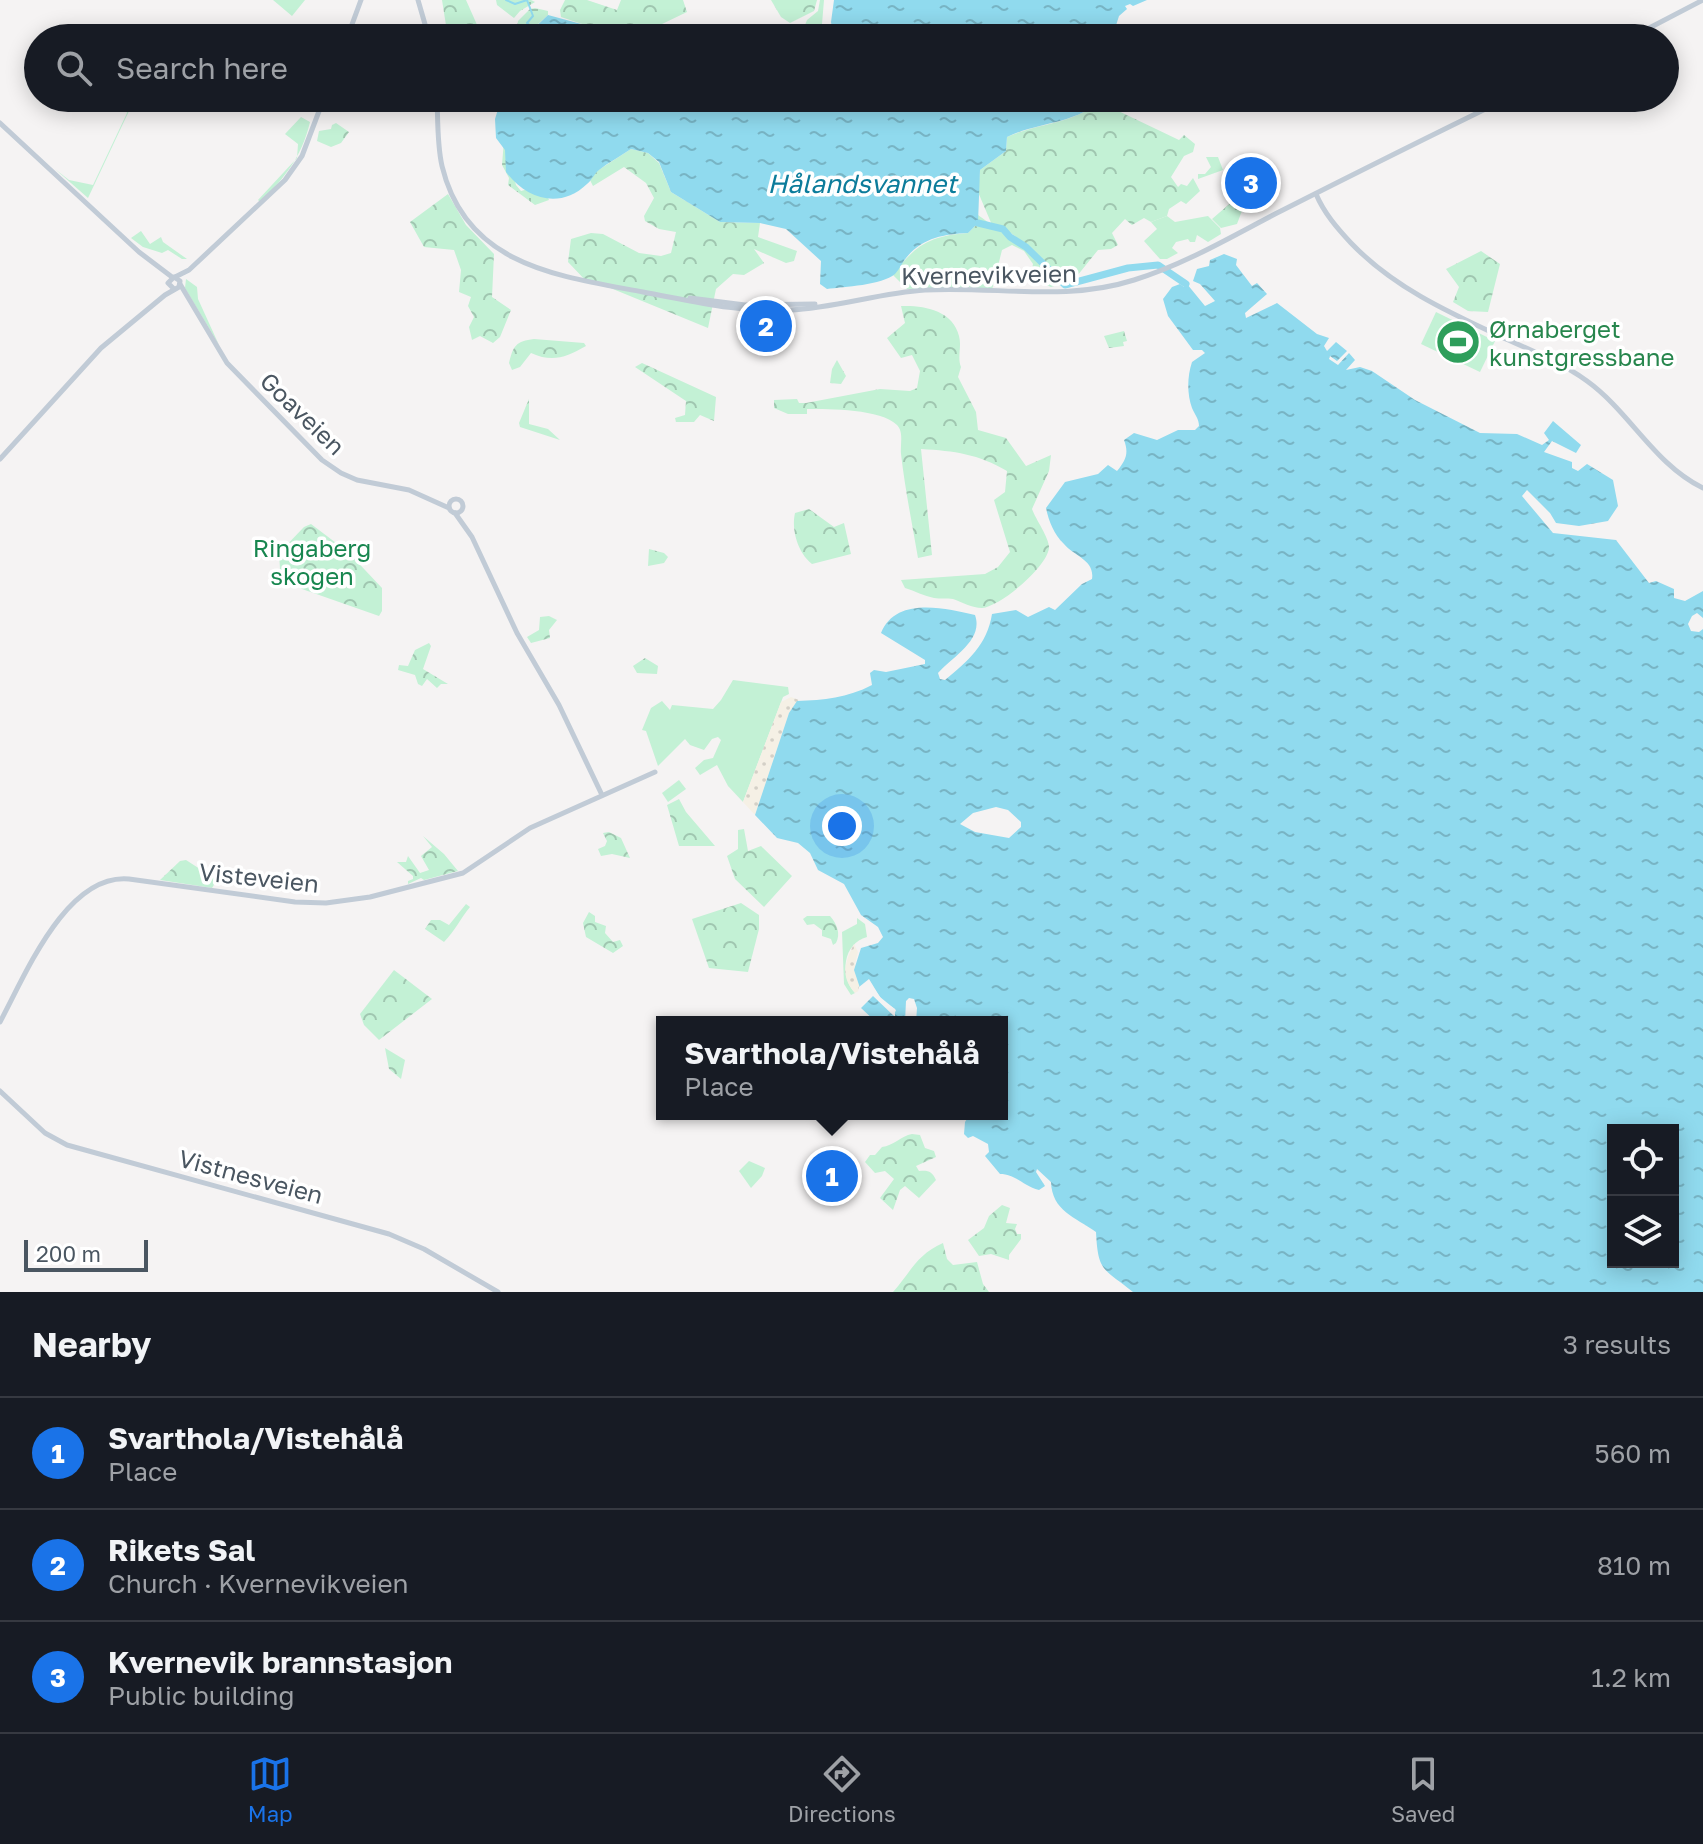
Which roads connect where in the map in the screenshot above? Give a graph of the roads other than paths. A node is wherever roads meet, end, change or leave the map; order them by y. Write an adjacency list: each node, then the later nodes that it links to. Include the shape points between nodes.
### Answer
1 (361, 0): 4 (main road)
2 (418, 0): 5 (main road)
3 (1703, 0): 6 (main road)
4 (352, 24)
5 (425, 24)
6 (1657, 24)
7 (319, 112): 12 (main road, via 292,171)
8 (438, 112): 11 (main road, Kvernevikveien, via 445,178 467,219 510,257 545,272 723,308 794,310 944,289 1030,294 1096,289 1148,276)
9 (1480, 112): 11 (main road, Kvernevikveien)
10 (0, 123): 12 (main road, Goaveien)
11 (1316, 194): 14 (main road, via 1337,228 1389,277 1586,380 1676,471)
12 (174, 283): 13 (main road, via 101,348); 15 (main road, Goaveien, via 233,370 322,460 357,480)
13 (0, 459)
14 (1703, 488)
15 (432, 499): 16 (main road, Goaveien); 17 (main road, Goaveien)
16 (453, 500): 17 (main road); 18 (main road, via 461,502)
17 (449, 508): 18 (main road, Goaveien)
18 (458, 512): 20 (main road)
19 (655, 772): 20 (main road, Visteveien)
20 (602, 795): 21 (main road, Visteveien, via 530,828 465,872 361,899 295,902 120,878 104,881 59,919)
21 (0, 1022)
22 (0, 1091): 23 (main road, Vistnesveien, via 45,1133 67,1145 389,1234)
23 (498, 1292)

